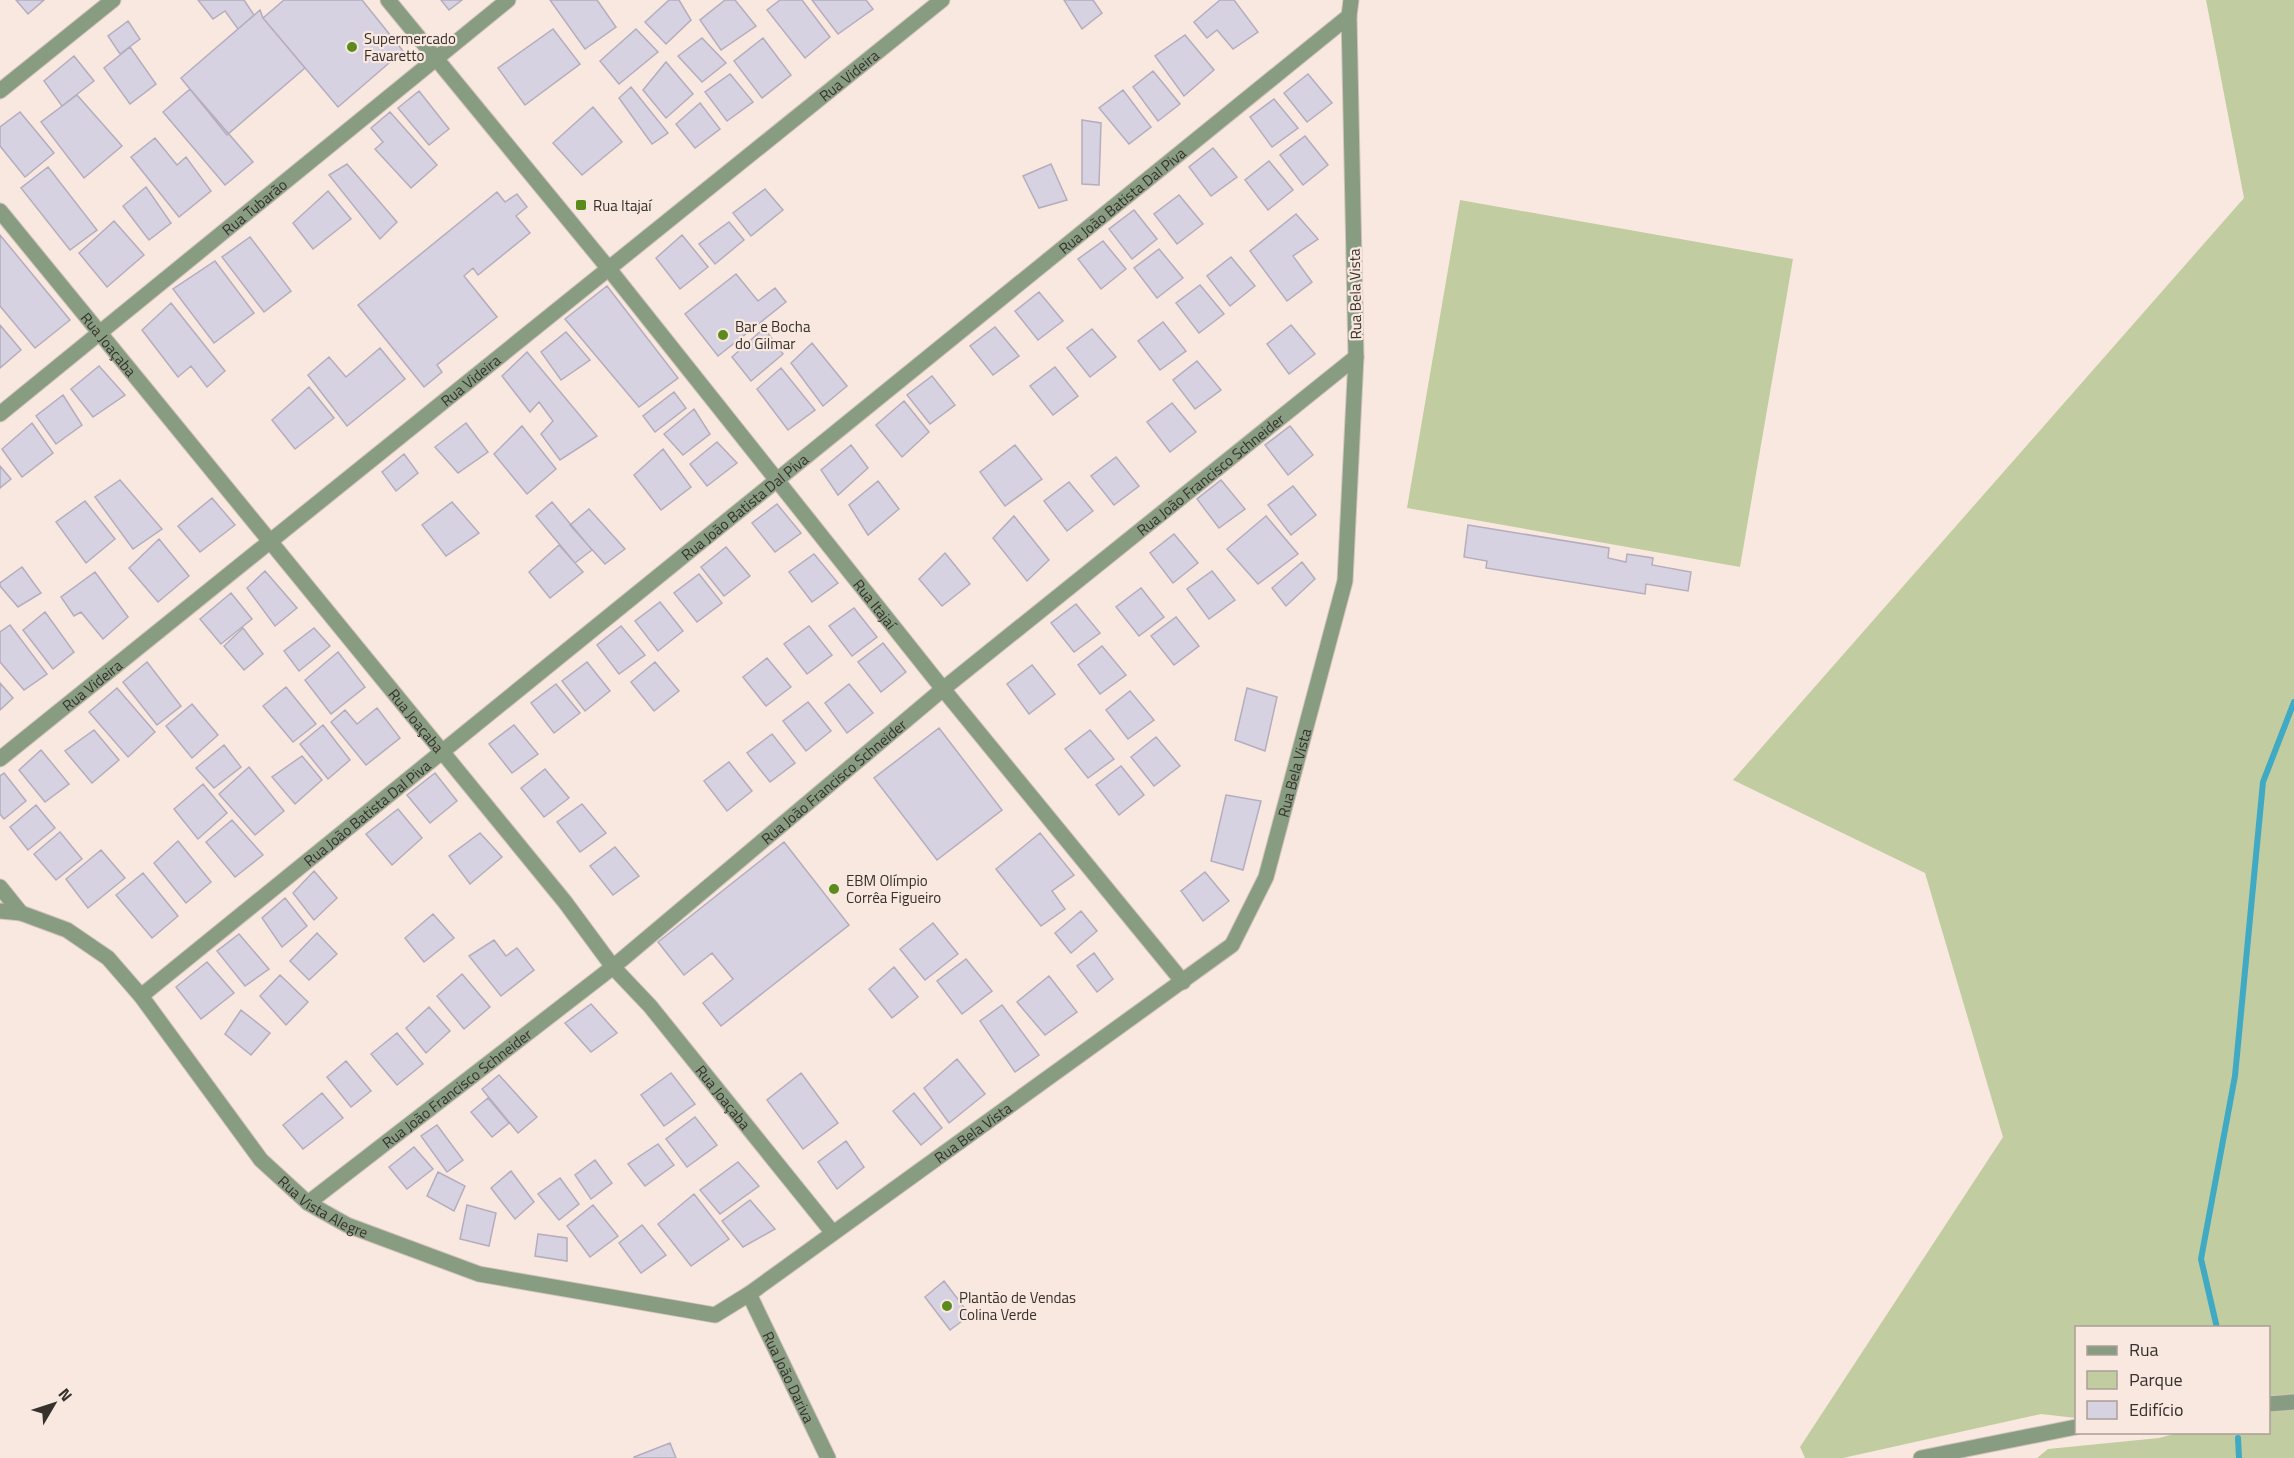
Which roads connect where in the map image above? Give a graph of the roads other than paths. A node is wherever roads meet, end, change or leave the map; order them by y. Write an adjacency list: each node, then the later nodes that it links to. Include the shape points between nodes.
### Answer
1 (113, 0): 7 (street)
2 (388, 0): 6 (street, Rua Itajaí)
3 (508, 0): 6 (street, Rua Tubarão)
4 (942, 0): 9 (street, Rua Videira)
5 (1350, 8): 11 (street, Rua Bela Vista); 13 (street, Rua João Batista Dal Piva)
6 (436, 59): 9 (street, Rua Itajaí); 10 (street, Rua Tubarão)
7 (0, 91)
8 (0, 211): 10 (street, Rua Joaçaba)
9 (609, 269): 13 (street, Rua Itajaí); 14 (street, Rua Videira)
10 (100, 333): 12 (street, Rua Tubarão); 14 (street, Rua Joaçaba)
11 (1356, 357): 15 (street, Rua João Francisco Schneider); 22 (street, Rua Bela Vista, via 1345,581 1298,763 1266,877 1233,945)
12 (0, 414)
13 (777, 482): 15 (street, Rua Itajaí); 16 (street, Rua João Batista Dal Piva)
14 (270, 542): 16 (street, Rua Joaçaba); 17 (street, Rua Videira)
15 (943, 689): 21 (street, Rua João Francisco Schneider); 22 (street, Rua Itajaí)
16 (441, 751): 21 (street, Rua Joaçaba); 23 (street, Rua João Batista Dal Piva)
17 (0, 759)
18 (0, 887): 20 (street)
19 (0, 911): 20 (street, Rua Vista Alegre)
20 (21, 913): 23 (street, Rua Vista Alegre, via 67,930 108,958)
21 (613, 967): 24 (street, Rua João Francisco Schneider); 25 (street, Rua Joaçaba, via 650,1006)
22 (1183, 982): 25 (street, Rua Bela Vista)
23 (141, 996): 24 (street, Rua Vista Alegre, via 261,1160)
24 (308, 1203): 26 (street, Rua Vista Alegre, via 347,1226 479,1274 715,1315)
25 (833, 1233): 26 (street, Rua Bela Vista)
26 (749, 1294): 30 (street, Rua João Dariva)
27 (2294, 1402): 28 (street)
28 (2270, 1404)
29 (2075, 1427): 31 (street)
30 (828, 1458)
31 (1921, 1458)

